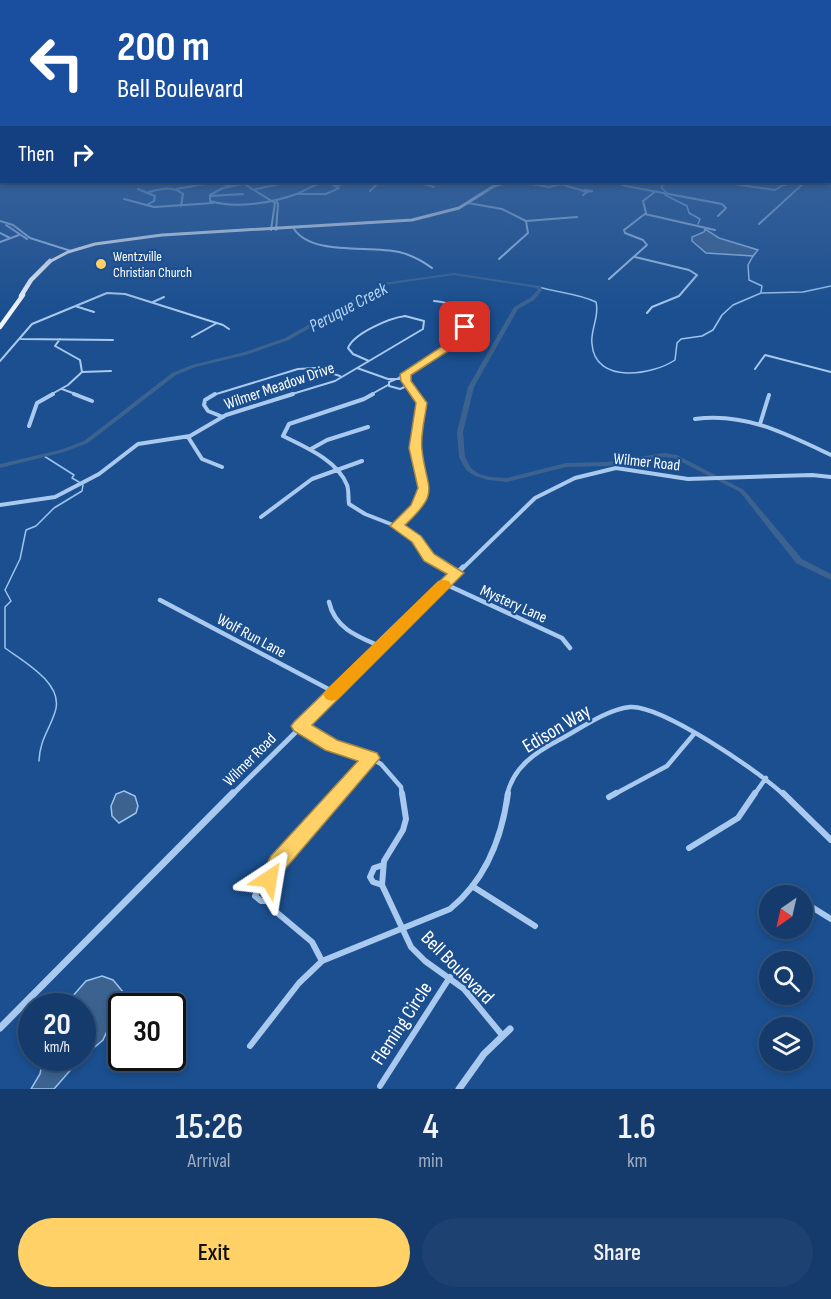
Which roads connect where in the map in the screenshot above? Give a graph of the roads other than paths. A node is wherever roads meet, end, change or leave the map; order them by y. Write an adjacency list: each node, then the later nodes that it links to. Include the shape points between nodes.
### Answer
1 (274, 211): 14 (street)
2 (450, 211): 13 (main road, via 412,220)
3 (506, 211): 10 (street)
4 (647, 211): 7 (street)
5 (723, 211): 8 (street)
6 (773, 211): 12 (street)
7 (645, 214): 15 (street); 21 (street, via 624,230 647,244)
8 (718, 216)
9 (577, 217): 10 (street)
10 (526, 221): 22 (street, via 526,236)
11 (0, 222): 17 (street)
12 (759, 224)
13 (294, 229): 14 (main road); 23 (street, via 297,236 326,246 398,249 416,255)
14 (273, 230): 20 (main road, via 129,238)
15 (716, 230)
16 (0, 232): 18 (street)
17 (20, 235): 18 (street); 20 (street)
18 (9, 238): 19 (street)
19 (0, 242)
20 (70, 252): 32 (main road, via 49,262)
21 (634, 257): 24 (street); 30 (street, via 693,271 696,276 679,296 651,307)
22 (499, 259)
23 (432, 268)
24 (609, 279)
25 (164, 297): 27 (street)
26 (434, 301): 44 (street, via 449,303 460,311 464,331 455,342)
27 (153, 303): 28 (street, via 107,293); 31 (street)
28 (75, 306): 29 (street); 35 (street, via 32,324)
29 (94, 312)
30 (647, 313)
31 (217, 323): 33 (street); 34 (street)
32 (0, 327)
33 (229, 329)
34 (192, 337)
35 (20, 339): 36 (street); 38 (street)
36 (60, 339): 37 (street); 43 (street, via 55,346 80,360)
37 (113, 340)
38 (0, 361)
39 (369, 361): 39 (street, Wilmer Meadow Drive, via 353,354 348,348 350,342 391,318 410,316 424,321 423,329); 40 (street, Wilmer Meadow Drive)
40 (356, 369): 46 (street, Wilmer Meadow Drive); 47 (street); 49 (street)
41 (755, 369): 45 (street, via 765,356)
42 (111, 371): 43 (street)
43 (82, 372): 52 (street)
44 (406, 372): 47 (street); 48 (street)
45 (831, 372)
46 (341, 377): 58 (street, Wilmer Meadow Drive); 58 (street, via 315,368 298,369 205,400 208,411)
47 (397, 379): 48 (street); 49 (street)
48 (406, 381): 50 (street)
49 (388, 384): 51 (street); 54 (street)
50 (409, 385): 53 (street); 55 (street)
51 (392, 388): 53 (street); 54 (street)
52 (62, 389): 57 (street); 61 (street, via 37,403)
53 (400, 389): 55 (street)
54 (378, 390): 64 (street, via 364,399 285,428 283,436 287,440)
55 (417, 394): 72 (street, via 421,403 416,456 424,488 417,507)
56 (769, 395): 60 (street)
57 (92, 401)
58 (223, 417): 63 (street, Wilmer Meadow Drive)
59 (695, 419): 60 (street, via 728,416)
60 (760, 424): 65 (street, via 793,435)
61 (29, 426)
62 (368, 427): 64 (street, via 327,440)
63 (188, 436): 67 (street, via 202,459); 70 (street, Wilmer Meadow Drive, via 138,444 99,474 55,497)
64 (310, 450): 68 (street)
65 (831, 455)
66 (362, 461): 68 (street)
67 (222, 467)
68 (336, 470): 71 (street, via 308,482); 72 (street, via 347,485 349,504)
69 (831, 477): 73 (street, Wilmer Road, via 716,480 616,468 575,478 531,501)
70 (0, 505)
71 (261, 517)
72 (397, 526): 73 (street, via 411,534 429,557)
73 (456, 573): 74 (street, Wilmer Road)
74 (445, 584): 77 (street, Wilmer Road); 78 (street, Mystery Lane, via 562,638)
75 (160, 600): 79 (street, Wolf Run Lane)
76 (329, 602): 77 (street, via 337,622)
77 (382, 647): 79 (street, Wilmer Road)
78 (570, 648)
79 (334, 692): 80 (street, Wilmer Road)
80 (300, 726): 82 (street, Bell Boulevard, via 331,745); 98 (street, Wilmer Road)
81 (694, 735): 83 (street, Edison Way); 84 (street, via 667,766); 90 (street, Edison Way, via 653,711 629,707 528,759 512,779 505,798 501,836)
82 (371, 758): 87 (street, Bell Boulevard, via 390,772 404,799 403,830); 88 (street, via 278,862)
83 (766, 778): 85 (street, Edison Way); 86 (street, via 738,818)
84 (609, 797)
85 (831, 840)
86 (689, 848)
87 (383, 865): 89 (street, Bell Boulevard); 89 (street, Bell Boulevard, via 374,868 370,878)
88 (267, 884): 91 (street); 91 (street, via 259,887 255,896 261,901)
89 (382, 885): 95 (street, Bell Boulevard)
90 (472, 886): 94 (street); 95 (street, Edison Way, via 450,909)
91 (268, 900): 96 (street, via 275,911 312,942)
92 (813, 908): 93 (street)
93 (831, 919)
94 (535, 926)
95 (402, 928): 96 (street, Edison Way); 97 (street, Bell Boulevard, via 411,947)
96 (322, 961): 101 (street, Edison Way, via 299,983)
97 (450, 977): 100 (street, Bell Boulevard); 102 (street, Fleming Circle)
98 (0, 1028)
99 (510, 1029): 100 (street)
100 (502, 1035): 103 (street)
101 (249, 1046)
102 (380, 1086)
103 (459, 1089)

